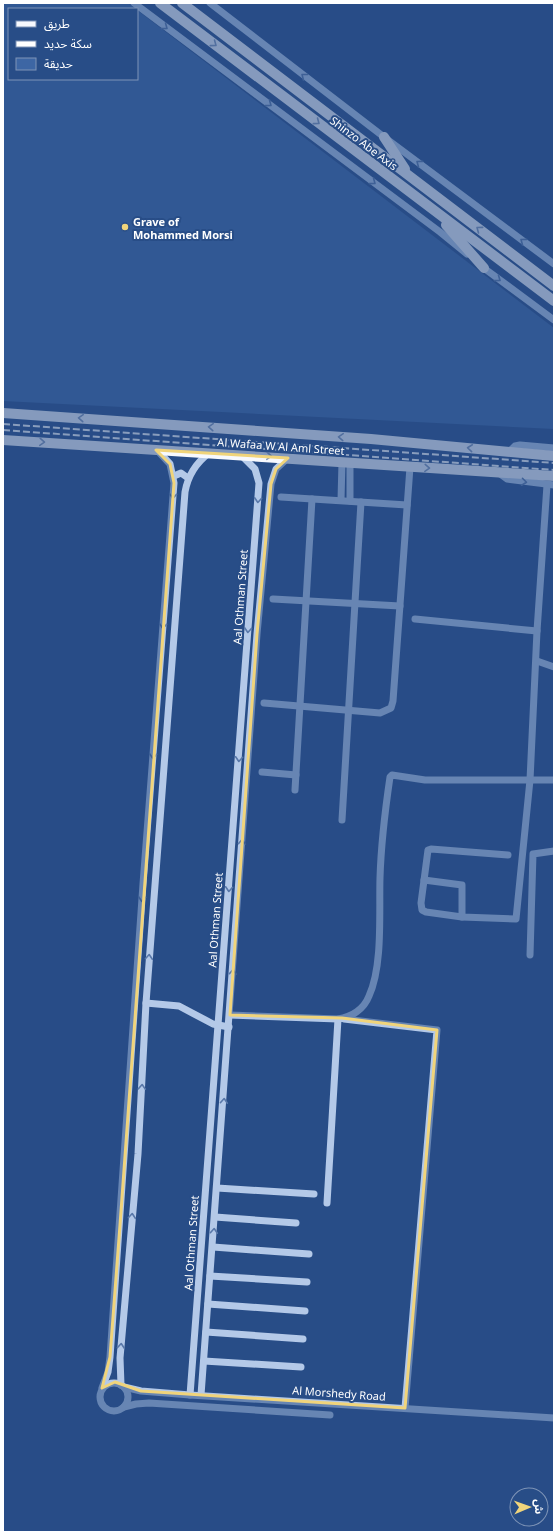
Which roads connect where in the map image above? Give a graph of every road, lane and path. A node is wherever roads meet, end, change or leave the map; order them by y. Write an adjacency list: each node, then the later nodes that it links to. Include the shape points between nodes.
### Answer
1 (134, 3): 9 (street, one-way to 9, via 440,232)
2 (160, 3): 7 (main road, Shinzo Abe Axis, one-way to 7)
3 (182, 3): 6 (main road, Shinzo Abe Axis)
4 (210, 3): 5 (street, one-way to 4)
5 (384, 137): 6 (main road); 8 (street, one-way to 5)
6 (409, 176): 10 (main road, Shinzo Abe Axis, one-way to 6)
7 (430, 207): 9 (main road); 11 (main road, Shinzo Abe Axis)
8 (554, 264)
9 (484, 268): 12 (street, one-way to 12)
10 (554, 286)
11 (554, 301)
12 (554, 320)
13 (3, 413): 17 (main road, Al Wafaa W Al Aml Street, one-way to 13, via 364,438)
14 (3, 440): 16 (main road, Al Wafaa W Al Aml Street, one-way to 16)
15 (554, 448): 17 (street, Al Wafaa W Al Aml Street, via 515,446)
16 (156, 450): 18 (main road, Al Wafaa W Al Aml Street); 25 (street, via 166,459)
17 (509, 452): 20 (main road)
18 (209, 453): 19 (main road, Al Wafaa W Al Aml Street); 27 (street, via 198,462)
19 (240, 454): 21 (main road, Al Wafaa W Al Aml Street, one-way to 21); 28 (street, via 253,465)
20 (554, 456)
21 (288, 458): 22 (main road, Al Wafaa W Al Aml Street); 29 (street, Aal Othman Street, via 276,469)
22 (346, 462): 23 (main road, Al Wafaa W Al Aml Street); 30 (street); 31 (street)
23 (410, 467): 24 (main road, Al Wafaa W Al Aml Street, one-way to 24); 38 (street)
24 (496, 471): 26 (main road); 32 (street, Al Wafaa W Al Aml Street, one-way to 32, via 507,479)
25 (174, 476): 27 (street, via 183,474); 59 (street, one-way to 59)
26 (554, 476)
27 (188, 478): 60 (street)
28 (259, 478): 29 (street, via 267,476); 68 (street, Aal Othman Street, one-way to 68)
29 (272, 479): 66 (street, Aal Othman Street, one-way to 29, via 256,641)
30 (341, 485): 31 (street); 35 (street)
31 (350, 485): 36 (street)
32 (551, 485): 44 (street)
33 (281, 497): 34 (street)
34 (312, 499): 35 (street); 40 (street)
35 (341, 500): 36 (street)
36 (350, 501): 37 (street)
37 (361, 502): 38 (street); 41 (street)
38 (407, 505): 42 (street)
39 (273, 599): 40 (street)
40 (306, 601): 41 (street); 48 (street)
41 (355, 604): 42 (street); 49 (street)
42 (400, 606): 49 (street, via 392,705 388,711 380,713)
43 (415, 619): 44 (street)
44 (537, 631): 45 (street)
45 (536, 661): 46 (street); 52 (street)
46 (554, 667)
47 (264, 703): 48 (street)
48 (299, 706): 49 (street); 51 (street)
49 (349, 710): 55 (street)
50 (262, 772): 51 (street)
51 (296, 775): 54 (street)
52 (530, 780): 53 (street); 62 (street); 67 (street, via 425,780 396,774 391,776 382,849 378,953 372,987 358,1011)
53 (554, 780)
54 (295, 790)
55 (342, 820)
56 (554, 851): 63 (street, via 533,854)
57 (508, 855): 58 (street, via 431,849 427,853)
58 (424, 880): 61 (street, via 422,910); 61 (street, via 462,884)
59 (143, 884): 60 (street); 88 (street, one-way to 88, via 117,1272 109,1364)
60 (155, 885): 65 (street, one-way to 60)
61 (462, 917): 62 (street)
62 (516, 919): 63 (street)
63 (530, 920): 64 (street)
64 (530, 954)
65 (146, 1003): 68 (street, via 179,1006); 87 (street, one-way to 65, via 120,1358 138,1154)
66 (230, 1015): 67 (street); 69 (street, Aal Othman Street)
67 (340, 1018): 72 (street); 92 (street, via 438,1030)
68 (219, 1026): 69 (street); 85 (street, Aal Othman Street)
69 (230, 1027): 70 (street, Aal Othman Street, one-way to 69)
70 (217, 1188): 71 (street); 73 (street, Aal Othman Street)
71 (314, 1194)
72 (327, 1203)
73 (215, 1217): 74 (street); 75 (street, Aal Othman Street, one-way to 73)
74 (296, 1223)
75 (213, 1247): 76 (street); 77 (street, Aal Othman Street)
76 (310, 1254)
77 (210, 1276): 78 (street); 79 (street, Aal Othman Street)
78 (307, 1282)
79 (208, 1304): 80 (street); 81 (street, Aal Othman Street)
80 (305, 1311)
81 (206, 1332): 82 (street); 83 (street, Aal Othman Street)
82 (303, 1339)
83 (204, 1360): 84 (street); 86 (street, Aal Othman Street)
84 (301, 1367)
85 (192, 1372): 86 (street, via 198,1377); 89 (street, Aal Othman Street)
86 (203, 1374): 90 (street, Aal Othman Street)
87 (122, 1386): 88 (street, via 111,1383); 89 (street, Al Morshedy Road, via 141,1391); 91 (street, via 128,1395)
88 (102, 1388): 91 (street, via 100,1395 103,1406 113,1411)
89 (190, 1395): 90 (street, Al Morshedy Road)
90 (201, 1395): 92 (street, Al Morshedy Road)
91 (124, 1407): 93 (street, Al Morshedy Road, via 149,1403)
92 (406, 1408): 94 (street, Al Morshedy Road)
93 (330, 1415)
94 (554, 1418)

